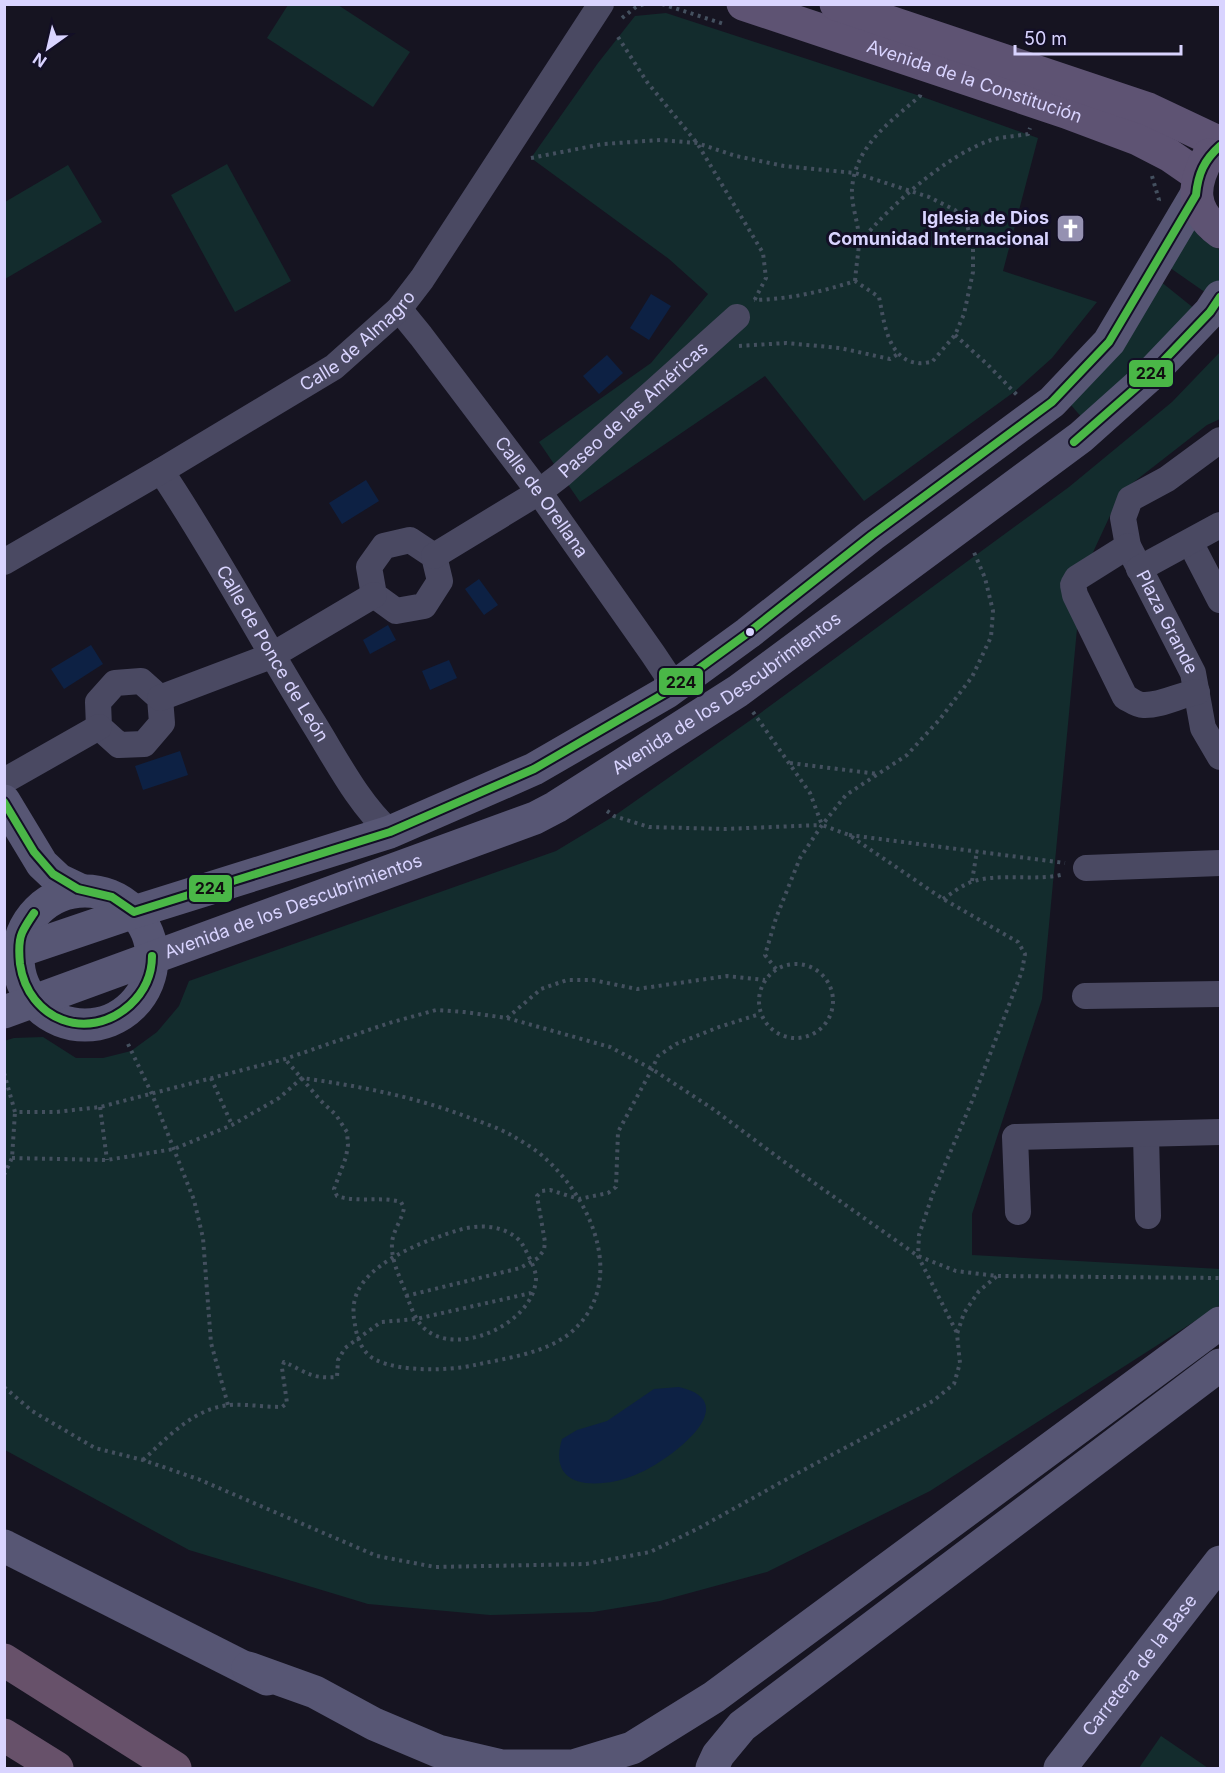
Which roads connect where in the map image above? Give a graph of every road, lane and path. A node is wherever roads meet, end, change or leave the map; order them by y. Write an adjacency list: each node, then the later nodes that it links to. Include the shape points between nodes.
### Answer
1 (644, 4): 4 (path)
2 (743, 4): 13 (main road, Avenida de la Constitución, via 1138,139 1169,155)
3 (836, 4): 9 (main road, Avenida de la Constitución, via 1148,109)
4 (610, 13): 20 (street, Calle de Almagro)
5 (618, 37): 8 (path, via 647,82)
6 (922, 89): 12 (path, via 920,96 882,128 861,155)
7 (1028, 134): 14 (path, via 992,140 951,158)
8 (697, 143): 10 (path, via 661,140 603,144); 12 (path, via 784,166); 21 (path, via 763,253 766,278)
9 (1221, 144): 13 (main road, via 1209,155)
10 (531, 158)
11 (1149, 168): 15 (path, via 1159,200)
12 (855, 173): 14 (path); 17 (path, via 852,190)
13 (1197, 185): 16 (main road, via 1199,207); 38 (street, Avenida de los Descubrimientos, via 1109,342 1052,402)
14 (912, 191): 17 (path); 22 (path, via 955,210 967,225 973,245 973,272)
15 (1153, 210)
16 (1221, 232)
17 (859, 242): 18 (path)
18 (855, 280): 21 (path, via 820,293); 24 (path, via 879,297 888,335)
19 (1221, 297): 62 (street, Avenida de los Descubrimientos, via 1147,378 1081,437 738,691 556,807 535,818)
20 (399, 309): 27 (street, Calle de Almagro, via 334,367); 28 (street, Calle de Orellana)
21 (746, 309): 23 (street, Paseo de las Américas)
22 (955, 336): 24 (path, via 932,362 917,363); 25 (path)
23 (711, 340): 24 (path, via 740,346 786,343 840,348 890,359); 28 (street, Paseo de las Américas)
24 (898, 354)
25 (1019, 398)
26 (1221, 440): 33 (street, via 1167,479 1130,499 1123,518)
27 (161, 471): 34 (street, Calle de Almagro); 37 (street, Calle de Ponce de León)
28 (539, 492): 32 (street, Paseo de las Américas); 38 (street, Calle de Orellana, via 667,675)
29 (1221, 525): 30 (street, Plaza Grande)
30 (1190, 542): 33 (street, Plaza Grande); 36 (street)
31 (976, 555): 45 (path, via 993,611 991,637 972,677 939,719 907,755)
32 (434, 556): 35 (street, via 410,540 384,546 369,567); 35 (street, via 440,580 424,606 396,610)
33 (1133, 558): 39 (street, Plaza Grande, via 1193,673); 39 (street, via 1077,578 1073,585 1075,595 1125,697 1141,705)
34 (4, 562)
35 (374, 595): 37 (street)
36 (1221, 600)
37 (271, 656): 40 (street); 50 (street, Calle de Ponce de León, via 356,791)
38 (667, 692): 50 (street, Avenida de los Descubrimientos, via 517,777)
39 (1197, 692): 43 (street, Plaza Grande, via 1203,728)
40 (160, 698): 42 (street, via 141,681 115,683 98,702); 42 (street, via 162,723 144,744 119,745)
41 (751, 708): 44 (path)
42 (99, 727): 46 (street)
43 (1221, 757)
44 (789, 763): 45 (path); 49 (path, via 810,793)
45 (879, 774): 49 (path, via 846,795)
46 (4, 781)
47 (4, 801): 57 (street, via 42,864 59,880)
48 (607, 810): 49 (path, via 649,827)
49 (822, 825): 52 (path); 63 (path, via 801,858 776,918 765,955)
50 (390, 832): 59 (street, Avenida de los Descubrimientos)
51 (4, 834): 60 (street, via 28,872 34,892)
52 (849, 835): 53 (path); 58 (path)
53 (977, 851): 55 (path); 56 (path)
54 (1221, 863): 55 (street)
55 (1086, 868): 56 (path, via 1054,877)
56 (972, 881): 58 (path)
57 (80, 890): 59 (street, Avenida de los Descubrimientos, via 100,892); 60 (street, Avenida de los Descubrimientos, via 49,900)
58 (943, 899): 89 (path, via 1018,942 1025,954 972,1101 933,1193 919,1235)
59 (134, 912): 61 (street, Avenida de los Descubrimientos); 62 (street, Avenida de los Descubrimientos, via 147,931)
60 (34, 913): 61 (street)
61 (12, 954): 67 (street, via 19,965)
62 (153, 956): 67 (street, Avenida de los Descubrimientos); 67 (street, Avenida de los Descubrimientos, via 150,978 133,1006 111,1020 85,1026)
63 (776, 969): 64 (path); 68 (path, via 794,964 813,968 827,980 834,999 831,1016 819,1032 802,1039 784,1037 770,1029)
64 (765, 980): 68 (path, via 759,996); 69 (path, via 727,976 637,989 593,980 567,980 541,990)
65 (1221, 994): 66 (street)
66 (1084, 996)
67 (19, 1007)
68 (760, 1014): 72 (path, via 676,1044 658,1056)
69 (507, 1018): 71 (path, via 436,1010); 72 (path, via 610,1047)
70 (128, 1044): 76 (path)
71 (285, 1059): 74 (path); 75 (path)
72 (652, 1069): 86 (path, via 618,1132 616,1187 609,1193); 89 (path)
73 (4, 1073): 78 (path)
74 (211, 1078): 76 (path); 79 (path)
75 (302, 1078): 79 (path, via 279,1098); 86 (path, via 394,1093 509,1134 545,1158); 90 (path, via 336,1114 347,1132 346,1157 334,1189 337,1196 401,1202 404,1208 392,1242)
76 (152, 1094): 77 (path); 82 (path)
77 (100, 1107): 78 (path); 84 (path)
78 (15, 1112): 83 (path)
79 (232, 1125): 82 (path)
80 (1221, 1132): 81 (street)
81 (1146, 1135): 87 (street, via 1015,1137); 88 (street)
82 (174, 1149): 84 (path); 102 (path, via 194,1200 203,1238 210,1343)
83 (12, 1158): 84 (path); 85 (path)
84 (107, 1160)
85 (4, 1175)
86 (579, 1199): 91 (path, via 550,1190 537,1196 545,1242 544,1250); 99 (path, via 595,1231 601,1258 600,1284 582,1322 566,1336 540,1349 506,1358 467,1367 425,1369 374,1360)
87 (1018, 1212)
88 (1148, 1216)
89 (918, 1256): 92 (path, via 956,1271); 98 (path)
90 (393, 1258): 91 (path, via 464,1228 490,1226 522,1243); 95 (path); 99 (path, via 363,1283 354,1298)
91 (532, 1262): 94 (path, via 536,1278); 95 (path, via 520,1269)
92 (997, 1276): 93 (path); 98 (path, via 979,1291 964,1313)
93 (1221, 1278)
94 (532, 1293): 96 (path); 96 (path, via 521,1312 504,1327 478,1336 439,1337)
95 (406, 1296): 96 (path)
96 (416, 1319): 99 (path, via 381,1323)
97 (1221, 1323): 107 (street, via 714,1697 632,1748 573,1766 502,1766 438,1751 374,1724 315,1692)
98 (957, 1334): 103 (path, via 960,1363 954,1384 933,1401 650,1552 586,1564 435,1567 377,1556 198,1479)
99 (357, 1341): 102 (path, via 345,1348 338,1360 337,1377 306,1374 284,1362 286,1403 282,1407)
100 (1221, 1365): 112 (street, via 742,1726)
101 (4, 1387): 103 (path, via 32,1411 95,1448)
102 (228, 1405): 103 (path, via 201,1413)
103 (143, 1460)
104 (4, 1546): 107 (street)
105 (1221, 1562): 113 (street, Carretera de la Base)
106 (4, 1660): 110 (highway)
107 (248, 1668): 111 (street)
108 (4, 1735): 109 (highway)
109 (57, 1768)
110 (175, 1768)
111 (422, 1768)
112 (712, 1768)
113 (1060, 1768)

